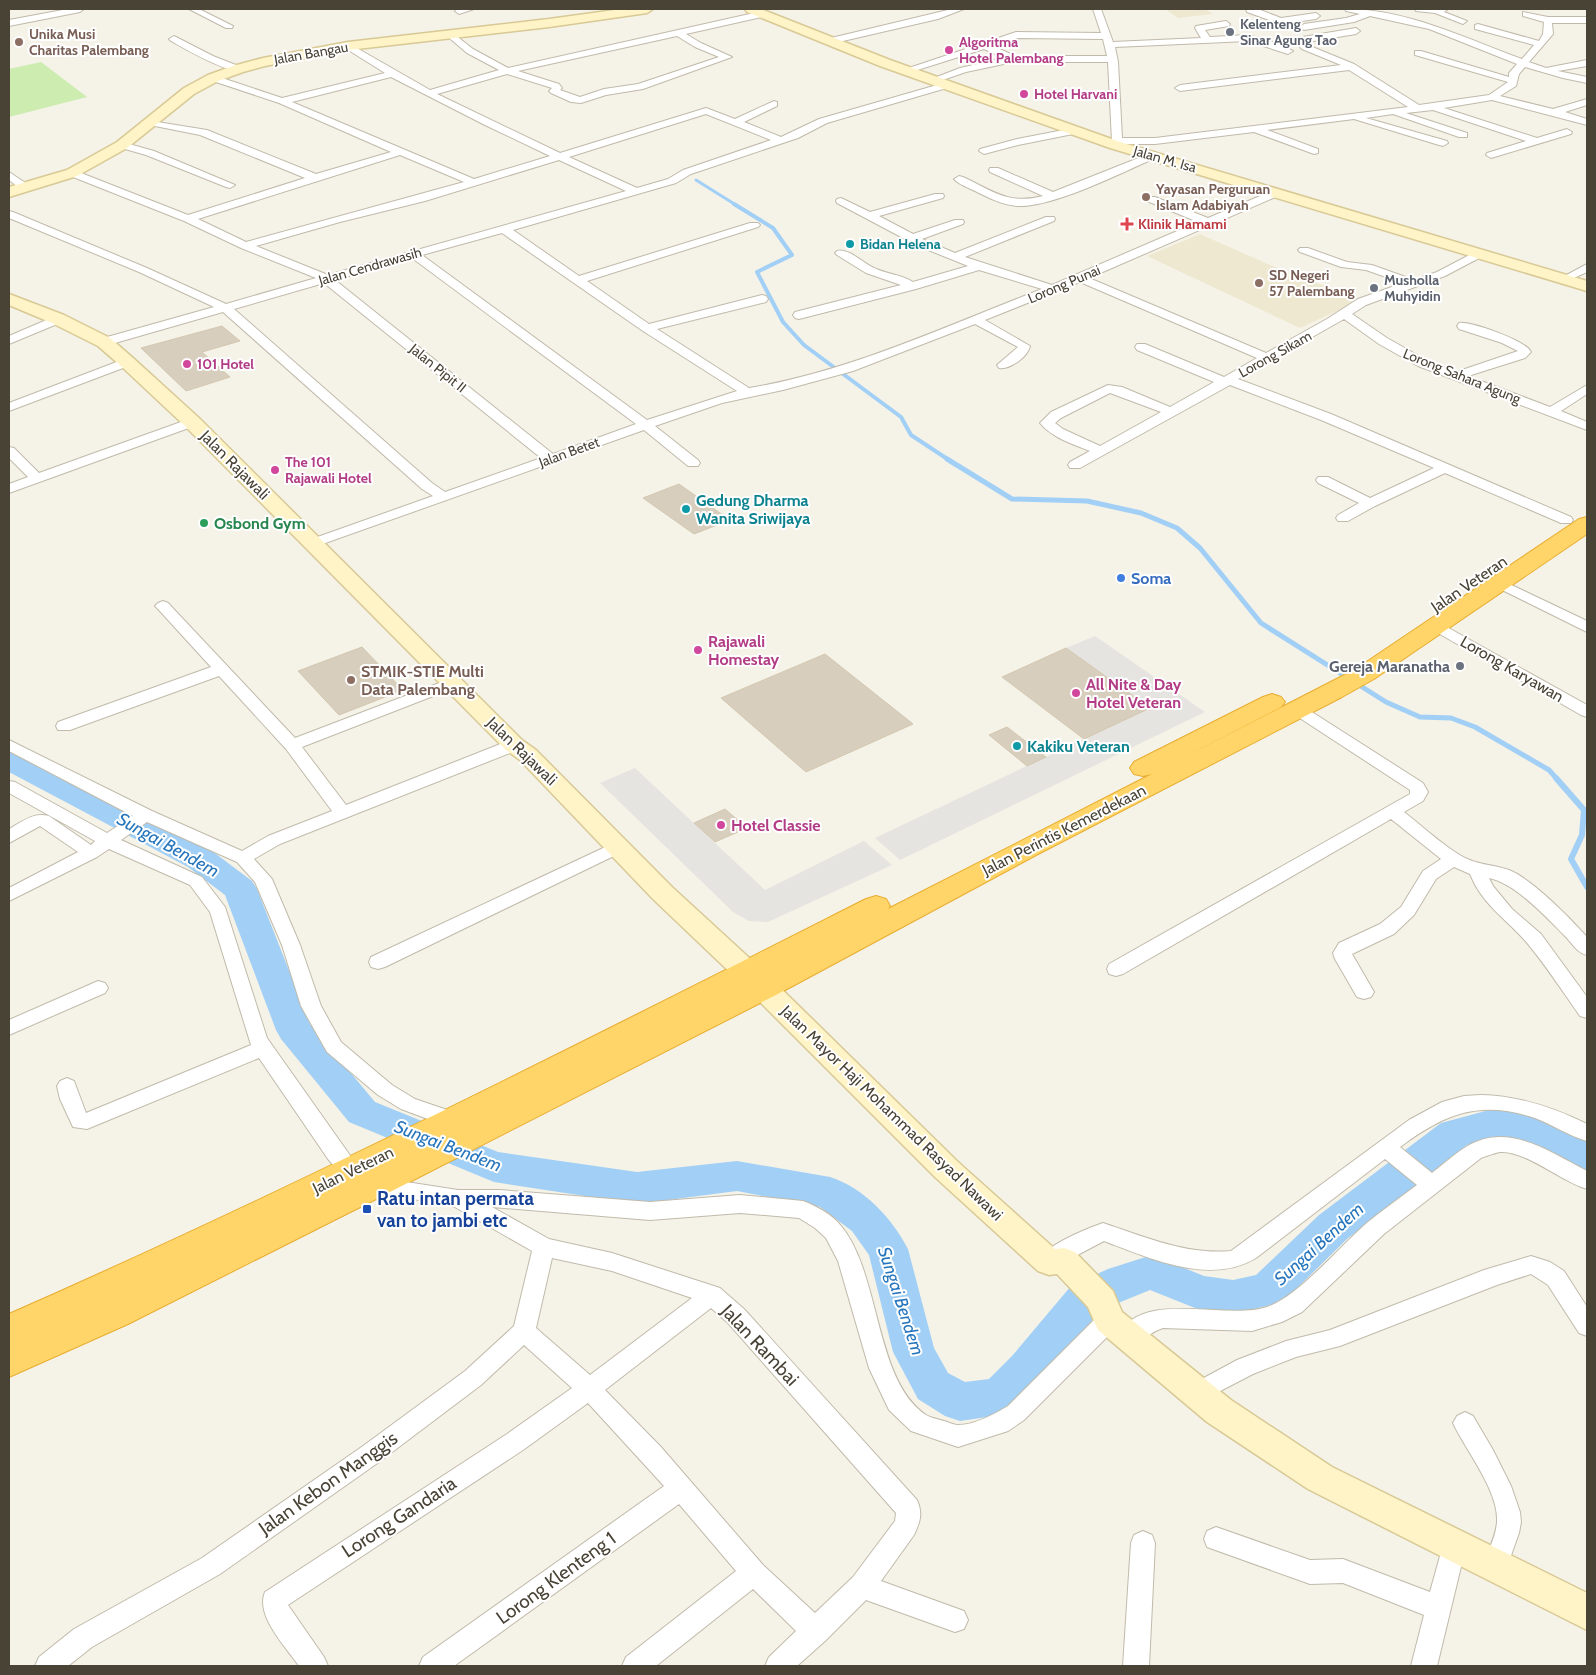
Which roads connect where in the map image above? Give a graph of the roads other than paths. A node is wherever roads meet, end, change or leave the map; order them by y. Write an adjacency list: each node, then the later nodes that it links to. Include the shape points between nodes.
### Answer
1 (80, 9): 19 (street)
2 (192, 9): 21 (street)
3 (470, 9): 11 (street)
4 (647, 9): 27 (street, Jalan Bangau)
5 (960, 9): 33 (street)
6 (1097, 9): 31 (street)
7 (1254, 9): 15 (street, via 1250,10 1280,21)
8 (1349, 9): 13 (street)
9 (1419, 9): 10 (street)
10 (1441, 10): 18 (street, via 1446,16)
11 (459, 11)
12 (757, 12): 26 (street); 33 (street, Jalan M. Isa)
13 (1368, 13): 23 (street, via 1359,20); 45 (street, via 1432,27)
14 (1526, 14): 16 (street)
15 (1316, 16)
16 (1548, 20): 17 (street); 34 (street, via 1548,34)
17 (1587, 20)
18 (1463, 21)
19 (9, 23)
20 (1226, 24): 32 (street, via 1199,28)
21 (230, 26)
22 (1478, 27): 28 (street)
23 (1302, 28)
24 (1522, 28): 28 (street)
25 (1356, 31): 35 (street)
26 (678, 33): 49 (street); 49 (street, via 727,57 640,86 576,100 554,91 556,86)
27 (450, 34): 36 (street, Jalan Bangau); 49 (street, via 470,50)
28 (1511, 36): 34 (street)
29 (174, 39): 47 (street)
30 (1000, 40): 31 (street, via 1023,35); 37 (street); 40 (street, via 1004,48)
31 (1108, 40): 32 (street); 43 (street)
32 (1207, 40): 35 (street, via 1248,38)
33 (830, 41): 48 (street, Jalan M. Isa)
34 (1540, 44): 45 (street)
35 (1272, 45): 39 (street)
36 (348, 46): 47 (street, Jalan Bangau); 51 (street)
37 (985, 46): 40 (street); 48 (street)
38 (1305, 47): 46 (street)
39 (1288, 51)
40 (1001, 53): 42 (street)
41 (1418, 53): 54 (street)
42 (1013, 59): 43 (street); 55 (street, Jalan Cendrawasih, via 963,70)
43 (1112, 59): 76 (street, via 1116,78)
44 (1587, 62): 50 (street)
45 (1522, 64): 50 (street); 54 (street, via 1514,73)
46 (1352, 67): 56 (street); 63 (street)
47 (238, 69): 52 (street, Jalan Bangau)
48 (908, 70): 55 (street, Jalan M. Isa)
49 (507, 71): 57 (street)
50 (1543, 71): 53 (street)
51 (391, 74): 57 (street); 59 (street)
52 (213, 78): 59 (street); 67 (street, Jalan Bangau, via 189,91)
53 (1587, 80)
54 (1514, 81): 58 (street)
55 (940, 82): 71 (street, Jalan M. Isa); 74 (street, Jalan Cendrawasih, via 830,119)
56 (1180, 88)
57 (429, 93): 83 (street)
58 (1492, 97): 62 (street); 65 (street)
59 (282, 101): 81 (street)
60 (1587, 102): 65 (street)
61 (774, 104): 69 (street)
62 (1432, 107): 63 (street); 75 (street)
63 (1418, 109): 64 (street)
64 (1392, 111): 66 (street); 73 (street)
65 (1557, 111): 68 (street)
66 (1352, 116): 70 (street); 77 (street)
67 (149, 122): 78 (street, Jalan Bangau); 88 (street, via 203,132)
68 (1587, 122)
69 (734, 123): 74 (street); 83 (street, via 706,111)
70 (1256, 128): 76 (street); 80 (street)
71 (1074, 130): 76 (street, Jalan M. Isa); 79 (street)
72 (1567, 132): 75 (street)
73 (1463, 135)
74 (780, 140): 93 (street, Jalan Cendrawasih, via 687,172 672,181)
75 (1536, 141): 82 (street)
76 (1116, 143): 84 (street, Jalan M. Isa)
77 (1443, 143)
78 (122, 146): 86 (street, Jalan Bangau); 91 (street, via 150,153)
79 (984, 151)
80 (1314, 151)
81 (401, 152): 88 (street); 90 (street)
82 (1491, 154)
83 (559, 156): 90 (street); 93 (street)
84 (1151, 156): 95 (street, Jalan M. Isa); 97 (street)
85 (994, 170): 97 (street)
86 (72, 173): 92 (street, Jalan Bangau); 102 (street, Jalan Pipit II)
87 (9, 175): 92 (street)
88 (315, 178): 102 (street)
89 (959, 179): 97 (street, via 1016,203)
90 (474, 183): 109 (street)
91 (230, 185)
92 (26, 188): 94 (street, Jalan Bangau)
93 (635, 191): 107 (street, Jalan Cendrawasih)
94 (9, 192)
95 (1276, 193): 105 (street, Lorong Punai); 113 (street, Jalan M. Isa)
96 (940, 196): 101 (street)
97 (1052, 196)
98 (1151, 199): 105 (street)
99 (841, 201): 101 (street)
100 (9, 214): 127 (street)
101 (868, 216): 108 (street)
102 (188, 219): 109 (street, Jalan Pipit II)
103 (1050, 219): 114 (street)
104 (959, 222): 108 (street)
105 (1209, 223): 117 (street, Lorong Punai)
106 (754, 224): 120 (street)
107 (503, 228): 112 (street, Jalan Cendrawasih); 120 (street)
108 (910, 239): 114 (street)
109 (245, 246): 118 (street, Jalan Pipit II)
110 (1304, 250): 121 (street)
111 (841, 253): 123 (street, via 870,271 901,280)
112 (413, 254): 118 (street, Jalan Cendrawasih); 149 (street)
113 (1479, 254): 119 (street, Jalan M. Isa); 121 (street, Lorong Sikam)
114 (954, 257): 115 (street)
115 (979, 266): 123 (street); 124 (street)
116 (1587, 267): 119 (street)
117 (1078, 277): 124 (street, Lorong Punai); 137 (street)
118 (325, 278): 127 (street, Jalan Cendrawasih); 153 (street, Jalan Pipit II)
119 (1565, 279): 122 (street, Jalan M. Isa)
120 (578, 280): 133 (street)
121 (1416, 284): 128 (street, Lorong Sikam, via 1372,298)
122 (1587, 286)
123 (912, 287): 129 (street, via 853,299)
124 (1053, 289): 131 (street, Lorong Punai)
125 (762, 298): 133 (street)
126 (9, 299): 130 (street, Jalan Rajawali)
127 (226, 308): 135 (street, Jalan Cendrawasih); 160 (street, via 427,486)
128 (1344, 314): 137 (street, Lorong Sikam); 141 (street, Lorong Sahara Agung, via 1412,358)
129 (799, 315)
130 (58, 319): 134 (street); 135 (street, Jalan Rajawali)
131 (977, 320): 139 (street, via 1024,346); 140 (street, Lorong Punai)
132 (1463, 326): 141 (street, via 1506,340 1525,352)
133 (647, 328): 144 (street)
134 (9, 340)
135 (104, 342): 138 (street, Jalan Rajawali)
136 (1141, 347): 142 (street)
137 (1267, 358): 142 (street, Lorong Sikam)
138 (127, 362): 145 (street); 148 (street, Jalan Rajawali)
139 (1003, 365)
140 (828, 375): 144 (street, Jalan Betet)
141 (1456, 376): 147 (street, Lorong Sahara Agung)
142 (1227, 381): 146 (street, Lorong Sikam); 156 (street, via 1326,417)
143 (1587, 390): 147 (street)
144 (748, 392): 149 (street, Jalan Betet)
145 (9, 406)
146 (1170, 411): 151 (street, Lorong Sikam); 151 (street, via 1108,389 1056,415 1047,423 1058,432)
147 (1551, 412): 150 (street, Lorong Sahara Agung)
148 (192, 422): 157 (street, Jalan Rajawali); 165 (street, Jalan Rajawali)
149 (645, 425): 153 (street, Jalan Betet); 154 (street)
150 (1587, 426)
151 (1099, 450): 155 (street, Lorong Sikam)
152 (9, 451): 157 (street)
153 (551, 458): 160 (street, Jalan Betet)
154 (693, 463)
155 (1075, 465)
156 (1445, 468): 161 (street); 164 (street)
157 (37, 479): 159 (street, Jalan Rajawali)
158 (1323, 480): 161 (street)
159 (9, 489)
160 (444, 497): 165 (street, Jalan Betet)
161 (1370, 503): 163 (street)
162 (1587, 507): 164 (highway, Jalan Veteran)
163 (1343, 518)
164 (1577, 522): 166 (highway, Jalan Veteran); 170 (highway, Jalan Veteran)
165 (314, 544): 172 (street, Jalan Rajawali)
166 (1499, 583): 168 (highway, Jalan Veteran); 169 (street)
167 (163, 606): 171 (street)
168 (1436, 626): 170 (highway, Jalan Veteran); 174 (street, Lorong Karyawan)
169 (1587, 627)
170 (1359, 668): 173 (highway, Jalan Perintis Kemerdekaan)
171 (222, 669): 175 (street); 178 (street)
172 (453, 683): 176 (street, Jalan Rajawali); 178 (street)
173 (1289, 704): 180 (street, via 1417,787 1417,797); 194 (highway, Jalan Perintis Kemerdekaan, via 1028,848)
174 (1587, 712)
175 (64, 726)
176 (514, 744): 181 (street); 185 (street, Jalan Rajawali)
177 (9, 745): 182 (street)
178 (292, 745): 181 (street)
179 (9, 786): 184 (street)
180 (1392, 811): 188 (street); 193 (street)
181 (342, 812): 187 (street, via 270,841)
182 (143, 817): 184 (street); 187 (street)
183 (9, 837): 186 (street, via 43,820)
184 (110, 839): 186 (street); 199 (street, via 196,881 219,911)
185 (616, 848): 192 (street); 194 (street, Jalan Rajawali)
186 (91, 853): 190 (street)
187 (242, 858): 201 (street, via 263,879 291,945 311,1006 334,1046 385,1090)
188 (1453, 859): 189 (street); 196 (street, via 1429,875 1408,911 1387,929 1346,948 1342,953)
189 (1477, 870): 191 (street, via 1499,873 1524,888); 197 (street, via 1485,889 1534,939)
190 (9, 894)
191 (1587, 949)
192 (378, 962)
193 (1116, 969)
194 (752, 977): 201 (highway); 209 (street, Jalan Mayor Haji Mohammad Rasyad Nawawi, via 947,1170)
195 (98, 988): 198 (street)
196 (1364, 992)
197 (1587, 1011)
198 (9, 1028)
199 (263, 1048): 200 (street, via 87,1121 80,1121); 204 (street, via 336,1153)
200 (67, 1086)
201 (452, 1128): 204 (highway)
202 (1587, 1133): 203 (street, via 1530,1108 1491,1103 1463,1104 1434,1115)
203 (1390, 1151): 206 (street); 209 (street, via 1248,1252 1232,1260 1201,1260 1151,1250 1103,1232 1077,1244)
204 (371, 1173): 207 (street, Jalan Rambai); 213 (highway, Jalan Veteran, via 240,1225); 215 (highway, Jalan Veteran, via 115,1313)
205 (1587, 1181): 206 (street, via 1529,1151 1503,1144 1474,1152)
206 (1428, 1182): 211 (street, via 1294,1305 1274,1315 1252,1321 1163,1318 1146,1323)
207 (457, 1198): 208 (street, Jalan Rambai); 211 (street, via 650,1211 740,1204 803,1210 834,1232 849,1260 881,1368 898,1403 919,1424 958,1436 1000,1424 1016,1413)
208 (544, 1247): 210 (street, Jalan Rambai, via 612,1262); 214 (street)
209 (1056, 1262): 211 (street, Jalan Mayor Haji Mohammad Rasyad Nawawi)
210 (712, 1295): 216 (street); 225 (street, Jalan Rambai, via 736,1316 908,1508 905,1527)
211 (1113, 1319): 217 (street)
212 (1587, 1326): 217 (street, via 1556,1278 1531,1265 1332,1339 1294,1348 1245,1367)
213 (9, 1330)
214 (524, 1331): 216 (street); 230 (street, Jalan Kebon Manggis, via 473,1378 371,1454 211,1566 83,1638)
215 (9, 1361)
216 (589, 1390): 219 (street, via 653,1455); 231 (street, Lorong Gandaria, via 274,1601 275,1610)
217 (1197, 1393): 222 (street, via 1320,1478)
218 (1465, 1423): 223 (street, via 1504,1497 1508,1511 1508,1522)
219 (680, 1489): 224 (street); 232 (street, Lorong Klenteng 1)
220 (1216, 1539): 226 (street, via 1310,1572 1343,1571)
221 (1143, 1543): 235 (street)
222 (1454, 1546): 223 (street); 226 (street)
223 (1495, 1566): 227 (street)
224 (754, 1573): 229 (street); 233 (street)
225 (862, 1586): 228 (street); 229 (street, Jalan Rambai)
226 (1438, 1608): 236 (street)
227 (1587, 1612)
228 (955, 1620)
229 (816, 1632): 234 (street, Jalan Rambai)
230 (48, 1666)
231 (315, 1666)
232 (432, 1666)
233 (634, 1666)
234 (778, 1666)
235 (1136, 1666)
236 (1424, 1666)

